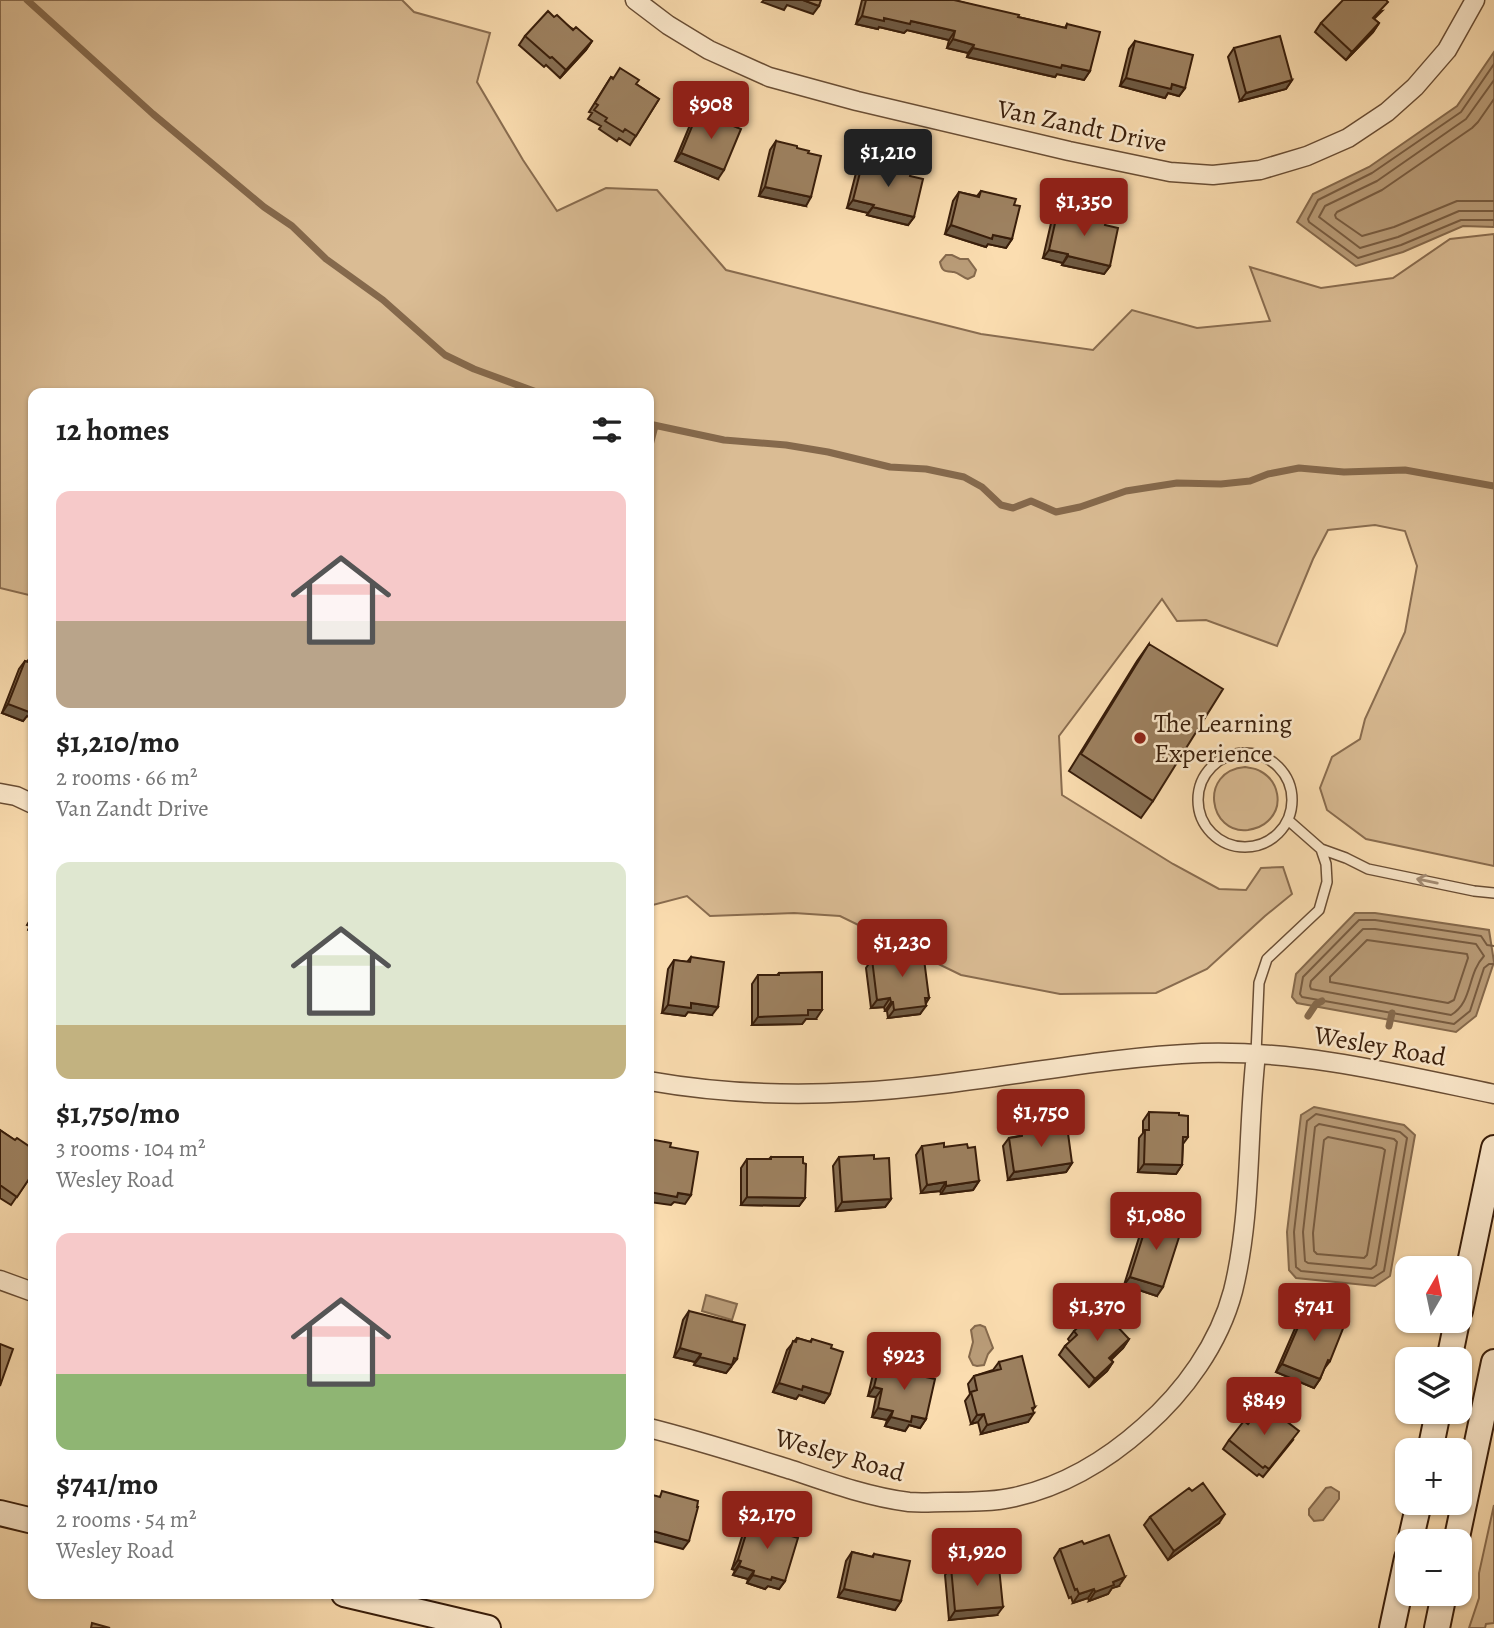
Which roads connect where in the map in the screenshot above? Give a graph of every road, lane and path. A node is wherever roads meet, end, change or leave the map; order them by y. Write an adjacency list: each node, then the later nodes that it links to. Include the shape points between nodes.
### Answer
1 (635, 0): 2 (street, Van Zandt Drive, via 709,50 769,78 1069,151 1170,172 1213,175 1260,170 1307,156 1348,138 1387,112 1447,50)
2 (1475, 0)
3 (0, 793): 4 (street)
4 (28, 802)
5 (1288, 820): 5 (lane, via 1293,796 1289,782 1270,760 1255,753 1224,757 1202,779 1199,811 1215,837 1229,845 1261,845 1275,837); 6 (lane)
6 (1321, 849): 7 (lane, one-way to 6, via 1368,869); 8 (lane, via 1327,882 1319,910 1267,959 1259,983)
7 (1494, 893)
8 (1256, 1054): 9 (street, Wesley Road, via 1148,1056 857,1092 788,1094); 10 (street, Wesley Road, via 1334,1062); 16 (street, Wesley Road, via 1244,1240 1232,1294 1214,1338 1189,1380 1161,1412 1095,1465 1058,1484 1014,1498 910,1502 862,1493)
9 (654, 1082)
10 (1494, 1094)
11 (1494, 1148): 12 (street)
12 (1471, 1256)
13 (0, 1280): 14 (street)
14 (28, 1290)
15 (1494, 1362): 19 (street)
16 (654, 1429)
17 (0, 1513): 18 (street)
18 (28, 1520)
19 (1459, 1529)
20 (365, 1599): 23 (street)
21 (1397, 1606): 24 (street)
22 (1442, 1606): 25 (street)
23 (488, 1628)
24 (1392, 1628)
25 (1437, 1628)

